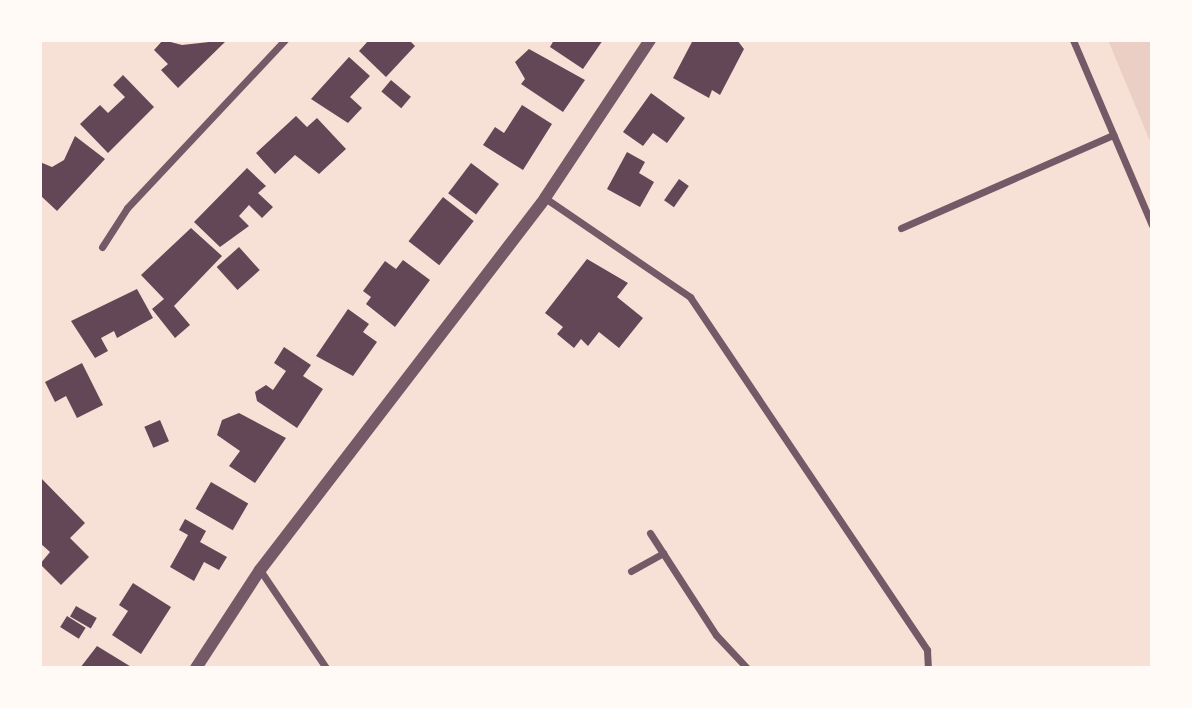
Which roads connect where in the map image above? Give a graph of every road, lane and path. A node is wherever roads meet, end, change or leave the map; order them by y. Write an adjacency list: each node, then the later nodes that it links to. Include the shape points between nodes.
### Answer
1 (285, 40): 8 (street, via 127,208)
2 (650, 40): 5 (street)
3 (1073, 40): 4 (street)
4 (1113, 135): 6 (street); 7 (street)
5 (545, 198): 11 (street); 16 (street, via 690,297 927,650)
6 (1152, 225)
7 (901, 228)
8 (102, 247)
9 (650, 533): 10 (street)
10 (663, 553): 12 (street); 15 (street, via 716,635)
11 (260, 569): 13 (street); 14 (street)
12 (631, 571)
13 (196, 668)
14 (326, 668)
15 (747, 668)
16 (928, 668)

